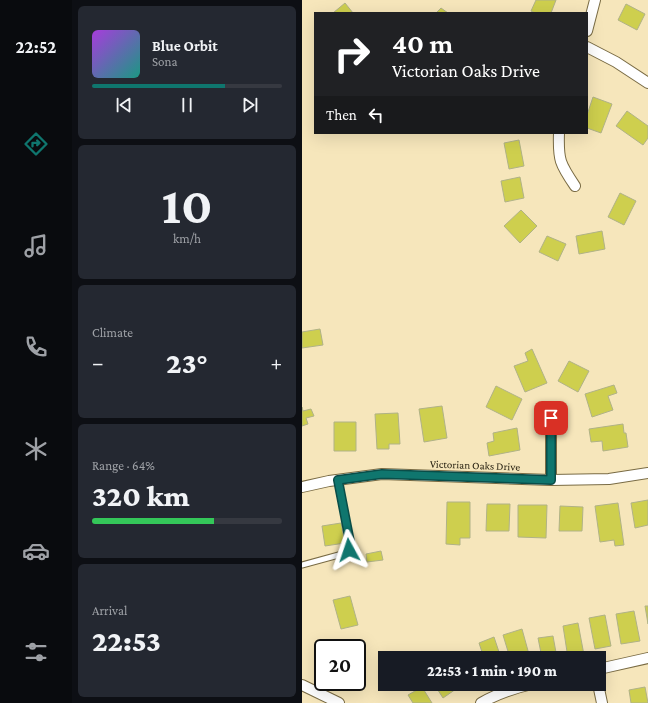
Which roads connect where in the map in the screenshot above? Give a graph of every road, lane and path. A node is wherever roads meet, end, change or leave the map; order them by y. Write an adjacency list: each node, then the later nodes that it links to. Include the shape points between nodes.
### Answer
1 (595, 0): 2 (street)
2 (588, 27)
3 (588, 48): 4 (street)
4 (648, 83)
5 (559, 134): 6 (street, via 560,162)
6 (574, 186)
7 (551, 418): 10 (street)
8 (648, 473): 10 (street, Victorian Oaks Drive, via 609,479)
9 (338, 480): 10 (street, Victorian Oaks Drive, via 382,474); 11 (street, Victorian Oaks Drive); 12 (lane, via 350,542 349,550)
10 (551, 480)
11 (302, 487)
12 (302, 565)
13 (648, 658): 14 (street)
14 (606, 667)
15 (302, 685): 18 (street)
16 (508, 691): 19 (street)
17 (599, 691): 20 (street)
18 (339, 703)
19 (481, 703)
20 (602, 703)

